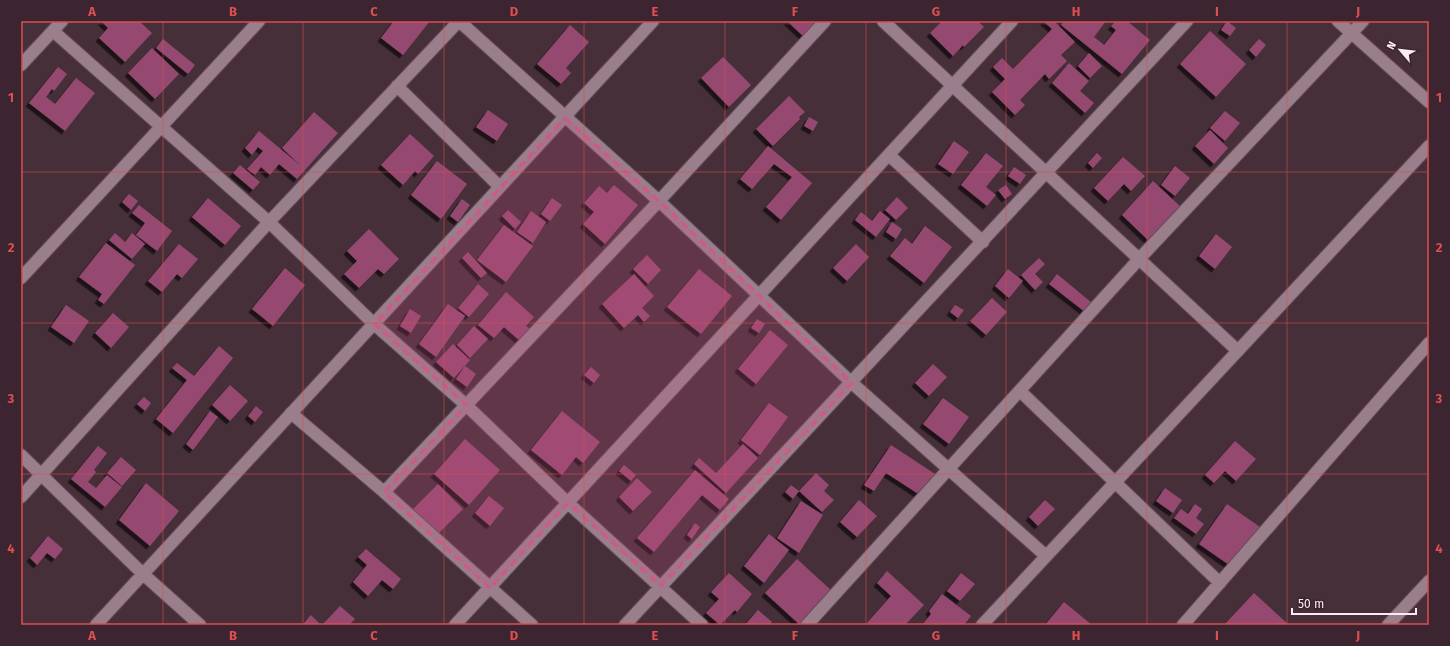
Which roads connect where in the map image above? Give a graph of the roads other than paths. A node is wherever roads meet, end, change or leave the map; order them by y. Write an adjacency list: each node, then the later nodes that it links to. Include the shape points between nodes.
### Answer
1 (62, 21): 11 (street)
2 (259, 21): 18 (street)
3 (459, 21): 14 (street); 17 (street)
4 (653, 21): 17 (street)
5 (825, 21): 23 (street)
6 (883, 21): 15 (street)
7 (1012, 21): 15 (street)
8 (1187, 21): 21 (street)
9 (1338, 21): 12 (street)
10 (1363, 21): 12 (street)
11 (53, 31): 13 (street); 18 (street)
12 (1351, 34): 16 (street); 26 (street)
13 (21, 65)
14 (398, 86): 22 (street); 24 (street)
15 (952, 87): 20 (street); 21 (street)
16 (1429, 101)
17 (565, 118): 22 (street); 23 (street)
18 (161, 127): 24 (street); 27 (street)
19 (1429, 146): 31 (street)
20 (889, 155): 25 (street); 28 (street)
21 (1046, 174): 25 (street); 26 (street)
22 (500, 187): 29 (street)
23 (659, 201): 28 (street); 34 (street)
24 (269, 222): 29 (street); 38 (street)
25 (983, 242): 32 (street)
26 (1140, 258): 31 (street); 33 (street)
27 (21, 278)
28 (760, 296): 32 (street); 42 (street)
29 (374, 324): 34 (street); 35 (street)
30 (1429, 343): 46 (street)
31 (1238, 351): 39 (street)
32 (852, 383): 37 (street); 47 (street)
33 (1020, 391): 37 (street); 39 (street)
34 (466, 405): 40 (street); 42 (street)
35 (292, 413): 40 (street); 44 (street)
36 (21, 455): 38 (street)
37 (949, 468): 43 (street); 55 (street)
38 (42, 474): 41 (street); 44 (street)
39 (1115, 482): 43 (street); 46 (street)
40 (384, 492): 48 (street)
41 (21, 497)
42 (568, 503): 47 (street); 48 (street)
43 (1046, 556): 56 (street)
44 (143, 574): 49 (street); 50 (street)
45 (1429, 581): 58 (street)
46 (1220, 583): 57 (street)
47 (661, 586): 53 (street); 54 (street)
48 (490, 588): 51 (street); 52 (street)
49 (96, 625)
50 (200, 625)
51 (455, 625)
52 (532, 625)
53 (625, 625)
54 (702, 625)
55 (807, 625)
56 (982, 625)
57 (1183, 625)
58 (1388, 625)

